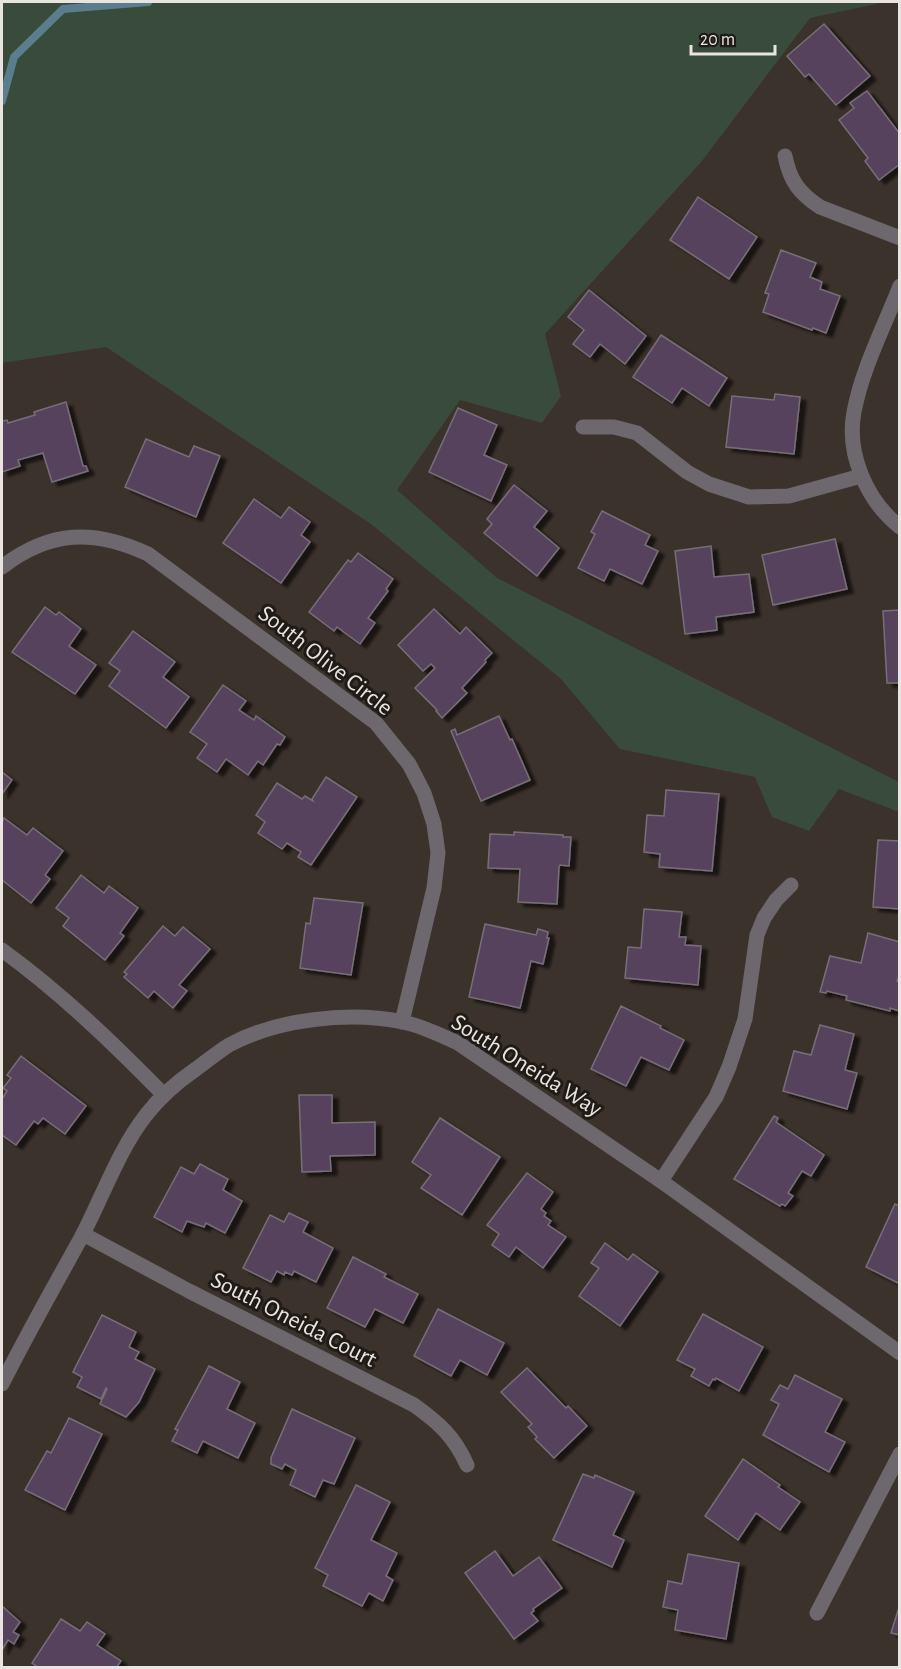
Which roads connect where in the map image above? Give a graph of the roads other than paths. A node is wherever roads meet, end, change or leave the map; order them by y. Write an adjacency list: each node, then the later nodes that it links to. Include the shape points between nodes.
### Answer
1 (785, 156): 2 (street, via 795,185 811,201)
2 (900, 238)
3 (900, 286): 5 (street, via 854,412 856,460)
4 (583, 427): 5 (street, via 614,427 637,433 687,472 708,484 749,497 789,496)
5 (861, 476): 6 (street, via 890,519)
6 (900, 527)
7 (2, 567): 10 (street, South Olive Circle, via 55,539 100,537 125,543 148,554 376,723 410,764 424,793 438,853 434,888)
8 (791, 885): 12 (street, via 776,900 757,935 745,1019 716,1097)
9 (2, 950): 11 (street, via 109,1038)
10 (402, 1022): 11 (street, South Oneida Way, via 338,1018 280,1026 229,1046); 12 (street, South Oneida Way, via 458,1043)
11 (163, 1094): 13 (street, South Oneida Way, via 126,1147)
12 (661, 1181): 14 (street, South Oneida Way)
13 (83, 1234): 15 (street, South Oneida Way); 18 (street, South Oneida Court, via 414,1405 445,1429)
14 (900, 1353)
15 (6, 1364): 16 (street, South Oneida Way)
16 (2, 1384)
17 (900, 1454): 19 (street)
18 (467, 1465)
19 (817, 1613)

